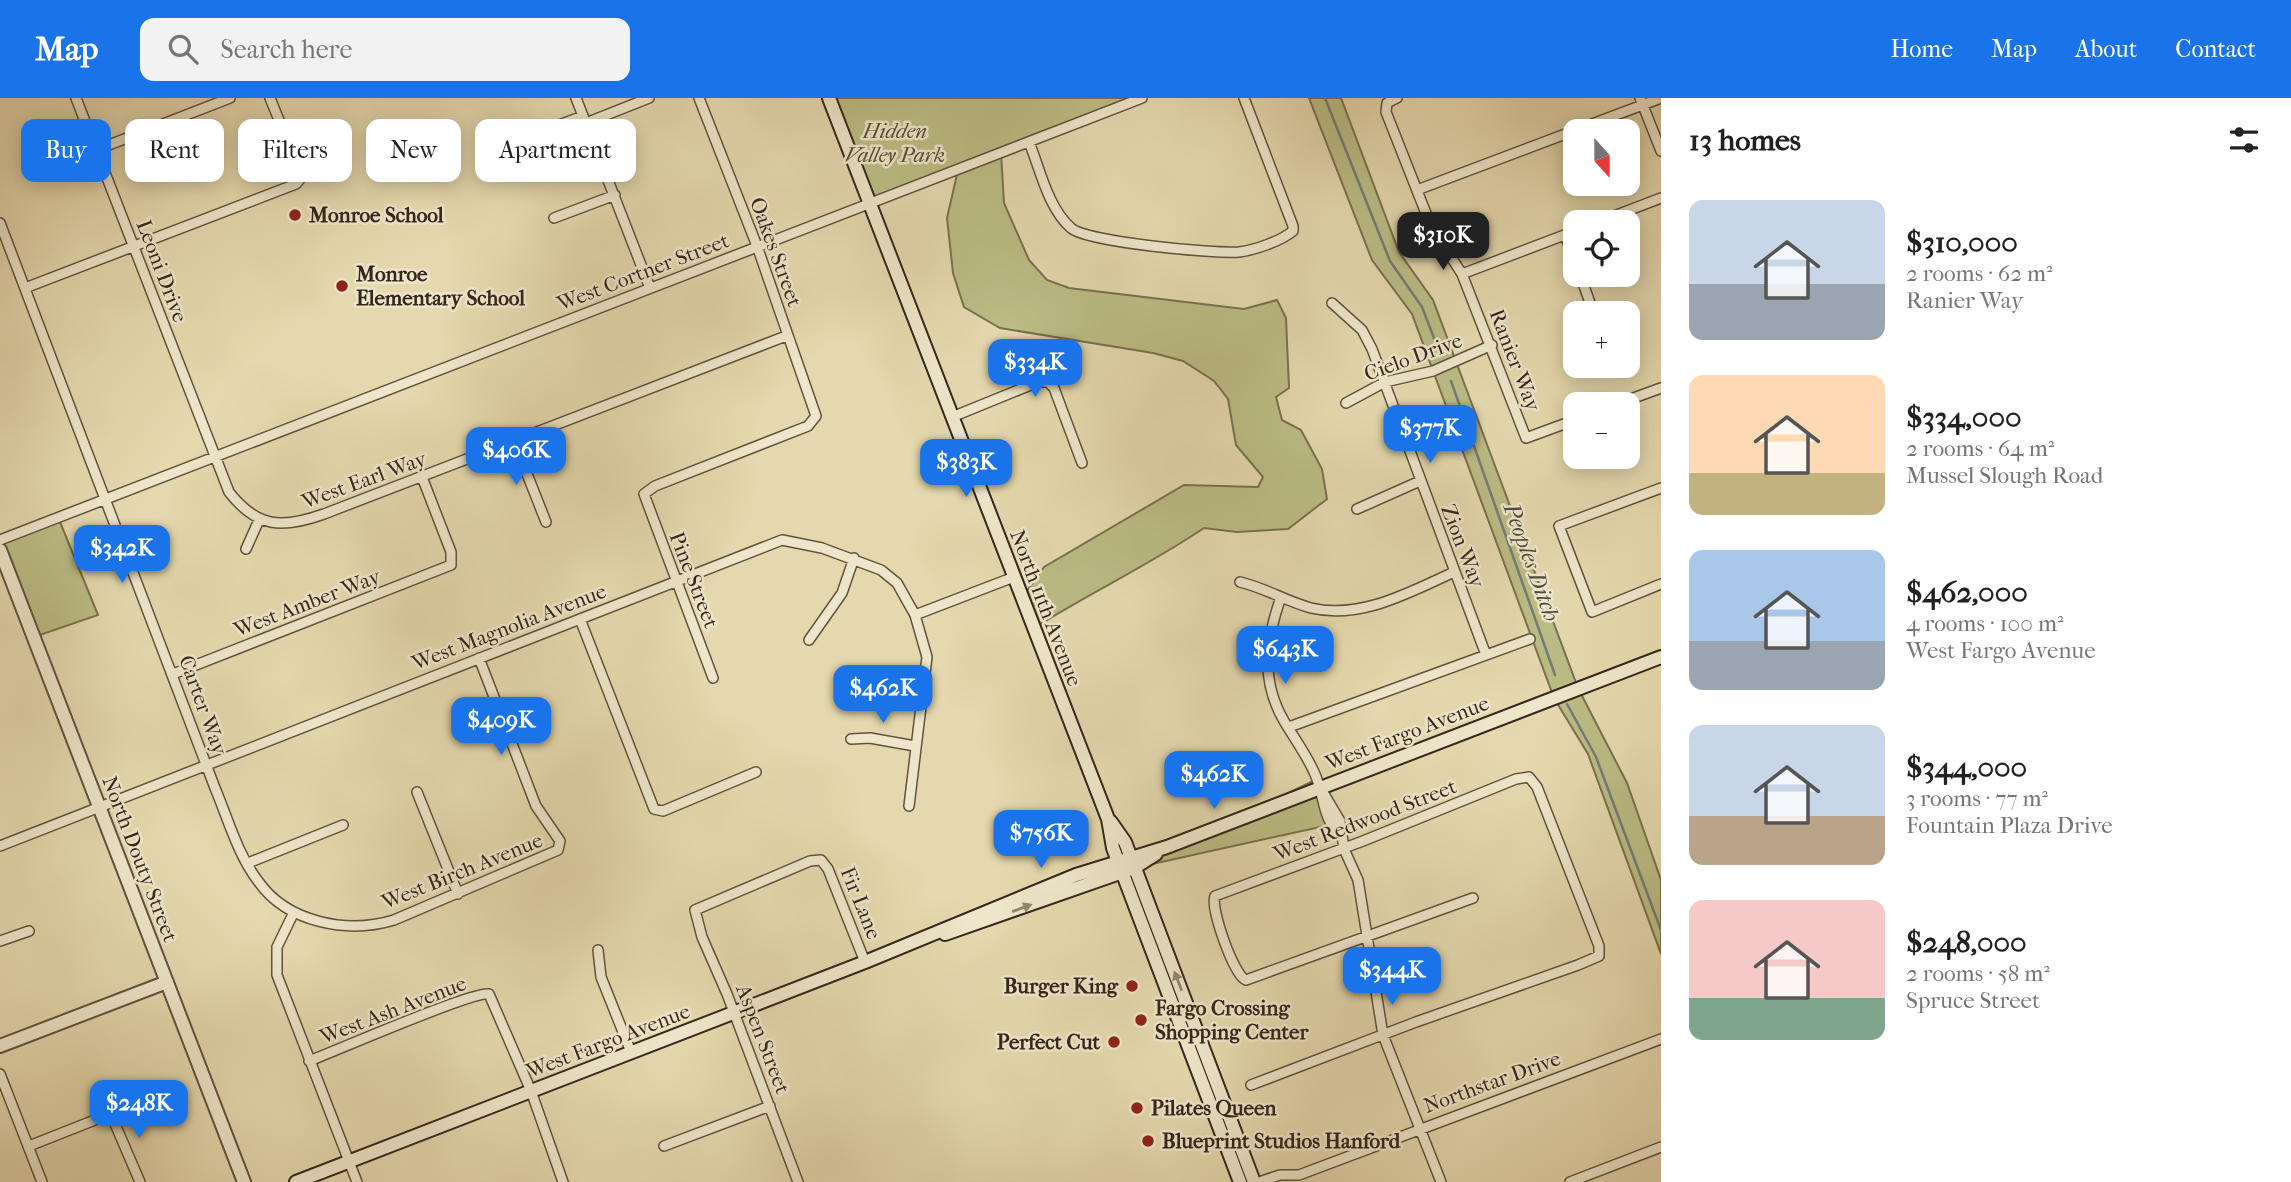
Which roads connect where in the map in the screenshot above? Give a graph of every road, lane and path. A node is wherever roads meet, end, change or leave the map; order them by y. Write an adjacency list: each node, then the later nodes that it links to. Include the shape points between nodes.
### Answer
1 (76, 98): 13 (street, Leoni Drive)
2 (230, 98): 16 (street)
3 (270, 98): 28 (street, via 301,178 291,187)
4 (576, 98): 14 (street)
5 (649, 98): 14 (street)
6 (699, 98): 29 (street, Oakes Street)
7 (829, 98): 23 (main road, North 11th Avenue)
8 (1142, 98): 15 (street, West Cortner Street)
9 (1244, 98): 15 (street, via 1293,230 1240,252 1113,242 1078,233 1055,206)
10 (1397, 98): 20 (street, Ranier Way, via 1385,105)
11 (1661, 98): 12 (street)
12 (1642, 101): 17 (street); 20 (street)
13 (84, 119)
14 (585, 119)
15 (1029, 142): 23 (street, West Cortner Street)
16 (111, 144)
17 (1661, 151)
18 (109, 182): 28 (street, Leoni Drive)
19 (609, 182): 21 (street)
20 (1418, 190): 30 (street, Ranier Way, via 1431,226)
21 (614, 195): 25 (street); 32 (street)
22 (1661, 198): 24 (street)
23 (869, 204): 29 (street, West Cortner Street); 40 (main road, North 11th Avenue)
24 (1630, 210)
25 (554, 218)
26 (0, 223): 31 (street, Carter Way)
27 (1563, 236): 30 (street)
28 (134, 246): 31 (street); 43 (street, Leoni Drive)
29 (757, 246): 32 (street, West Cortner Street); 34 (street, Oakes Street)
30 (1462, 274): 35 (street, Ranier Way)
31 (25, 288): 49 (street, Carter Way)
32 (650, 288): 43 (street, West Cortner Street)
33 (1332, 303): 36 (street, Zion Way, via 1362,330)
34 (786, 336): 42 (street, West Earl Way); 48 (street, Oakes Street, via 816,419)
35 (1492, 345): 36 (street, Cielo Drive, via 1433,371); 41 (street, Ranier Way, via 1527,438)
36 (1385, 382): 39 (street, Cielo Drive); 46 (street, Zion Way)
37 (1661, 388): 38 (street)
38 (1640, 396)
39 (1346, 403)
40 (952, 417): 44 (street, via 1048,382); 58 (main road, North 11th Avenue)
41 (1563, 424)
42 (514, 441): 45 (street, West Earl Way); 52 (street)
43 (214, 457): 49 (street, West Cortner Street); 51 (street, via 229,492)
44 (1083, 463)
45 (422, 477): 51 (street, West Earl Way, via 300,523); 70 (street, West Amber Way, via 453,563)
46 (1420, 481): 50 (street); 57 (street, Zion Way)
47 (1661, 488): 61 (street, via 1559,526 1592,612)
48 (644, 494): 59 (street, Pine Street)
49 (106, 498): 53 (street, West Cortner Street); 70 (street, Carter Way)
50 (1357, 509)
51 (259, 520): 54 (street)
52 (546, 522)
53 (0, 540)
54 (246, 549)
55 (0, 550): 79 (main road, North Douty Street)
56 (853, 558): 59 (street, West Magnolia Avenue, via 782,540); 63 (street, West Magnolia Avenue, via 889,576); 66 (street, via 836,605)
57 (1454, 572): 62 (street, via 1352,610 1325,611); 67 (street, Zion Way)
58 (1014, 577): 63 (street); 86 (main road, North 11th Avenue, via 1108,818 1125,842)
59 (676, 581): 64 (street, West Magnolia Avenue); 71 (street, Pine Street)
60 (1240, 582): 62 (street)
61 (1661, 584)
62 (1281, 597): 72 (street, via 1268,638 1268,676)
63 (915, 615): 74 (street, West Magnolia Avenue, via 927,657)
64 (580, 619): 69 (street, West Magnolia Avenue); 76 (street, via 657,811)
65 (1530, 639): 67 (street)
66 (809, 640)
67 (1486, 655): 72 (street)
68 (1661, 657): 77 (main road, West Fargo Avenue)
69 (479, 658): 75 (street, West Magnolia Avenue); 87 (street, West Birch Avenue, via 536,806 560,849)
70 (173, 674): 75 (street, Carter Way)
71 (713, 678)
72 (1289, 727): 77 (street)
73 (851, 739): 74 (street)
74 (915, 746): 80 (street, West Magnolia Avenue)
75 (206, 764): 79 (street, West Magnolia Avenue); 85 (street, Carter Way)
76 (757, 772)
77 (1320, 787): 83 (street, via 1329,825 1340,835); 86 (main road, West Fargo Avenue)
78 (417, 792): 87 (street)
79 (99, 806): 82 (street, West Magnolia Avenue); 95 (main road, North Douty Street)
80 (909, 806)
81 (343, 825): 85 (street)
82 (0, 846)
83 (1343, 849): 91 (street, via 1358,880); 91 (street, West Redwood Street, via 1213,899 1243,980); 98 (street, West Redwood Street, via 1516,779 1531,778 1599,946 1599,956)
84 (821, 860): 94 (street, Fir Lane); 97 (street, Aspen Street, via 695,910)
85 (248, 863): 89 (street, Carter Way, via 267,892)
86 (1125, 864): 94 (main road, West Fargo Avenue, via 986,921); 96 (main road, North 11th Avenue); 104 (main road, North 11th Avenue, one-way to 86)
87 (458, 894): 89 (street, West Birch Avenue, via 368,926 338,926)
88 (1473, 898): 91 (street)
89 (294, 912): 102 (street, via 277,947 275,964)
90 (29, 930): 92 (street)
91 (1369, 937): 98 (street)
92 (0, 941)
93 (598, 950): 101 (street, via 601,977)
94 (865, 962): 97 (main road, West Fargo Avenue)
95 (167, 982): 100 (main road); 116 (main road, North Douty Street)
96 (1170, 1001): 104 (main road, North 11th Avenue, via 1185,1012 1205,1063); 121 (main road, North 11th Avenue)
97 (734, 1013): 101 (main road, West Fargo Avenue); 107 (street, Aspen Street)
98 (1383, 1035): 105 (street); 108 (street)
99 (1661, 1039): 108 (street, Northstar Drive)
100 (0, 1046)
101 (631, 1052): 106 (main road, West Fargo Avenue)
102 (309, 1061): 106 (street, West Ash Avenue, via 483,993 489,994); 112 (street)
103 (0, 1074): 109 (street)
104 (1215, 1075): 122 (main road, North 11th Avenue)
105 (1251, 1085)
106 (531, 1091): 112 (main road, West Fargo Avenue); 119 (street)
107 (770, 1106): 110 (street); 120 (street, Aspen Street)
108 (1421, 1127): 113 (street, Northstar Drive); 124 (street)
109 (30, 1146): 114 (street); 115 (street, via 111,1117)
110 (664, 1146)
111 (1661, 1147): 125 (street)
112 (350, 1161): 117 (main road, West Fargo Avenue); 118 (street)
113 (1299, 1175): 122 (street, Northstar Drive); 123 (street)
114 (42, 1182)
115 (140, 1182)
116 (244, 1182)
117 (296, 1182)
118 (357, 1182)
119 (563, 1182)
120 (798, 1182)
121 (1240, 1182)
122 (1257, 1182)
123 (1289, 1182)
124 (1441, 1182)
125 (1570, 1182)

